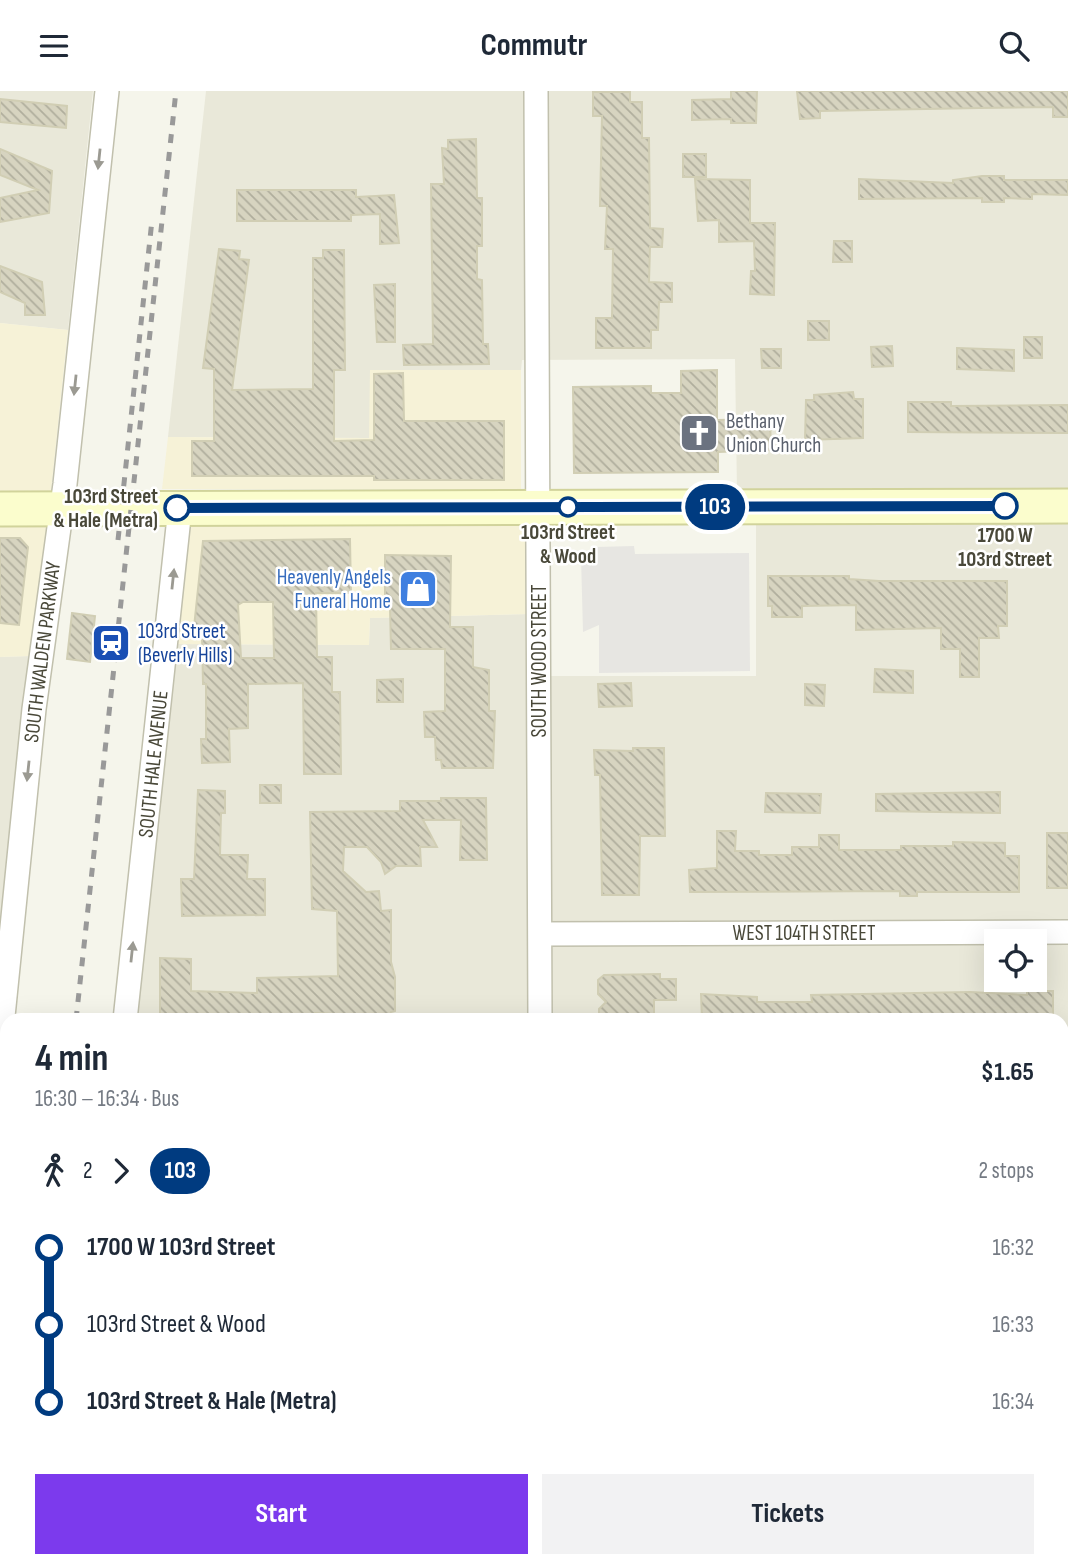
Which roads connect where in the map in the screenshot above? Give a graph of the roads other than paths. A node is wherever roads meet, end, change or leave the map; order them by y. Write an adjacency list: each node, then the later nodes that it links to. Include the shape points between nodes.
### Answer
1 (107, 91): 7 (street, SOUTH WALDEN PARKWAY, one-way to 7)
2 (536, 91): 5 (street, SOUTH WOOD STREET)
3 (1068, 506): 5 (main road)
4 (180, 508): 5 (main road); 7 (main road); 11 (street, SOUTH HALE AVENUE, one-way to 4)
5 (539, 508): 9 (street, SOUTH WOOD STREET)
6 (0, 509): 7 (main road)
7 (61, 509): 10 (street, SOUTH WALDEN PARKWAY, one-way to 10, via 34,709)
8 (1068, 932): 9 (street, WEST 104TH STREET)
9 (540, 934): 12 (street, SOUTH WOOD STREET)
10 (3, 1013)
11 (126, 1013)
12 (540, 1013)

